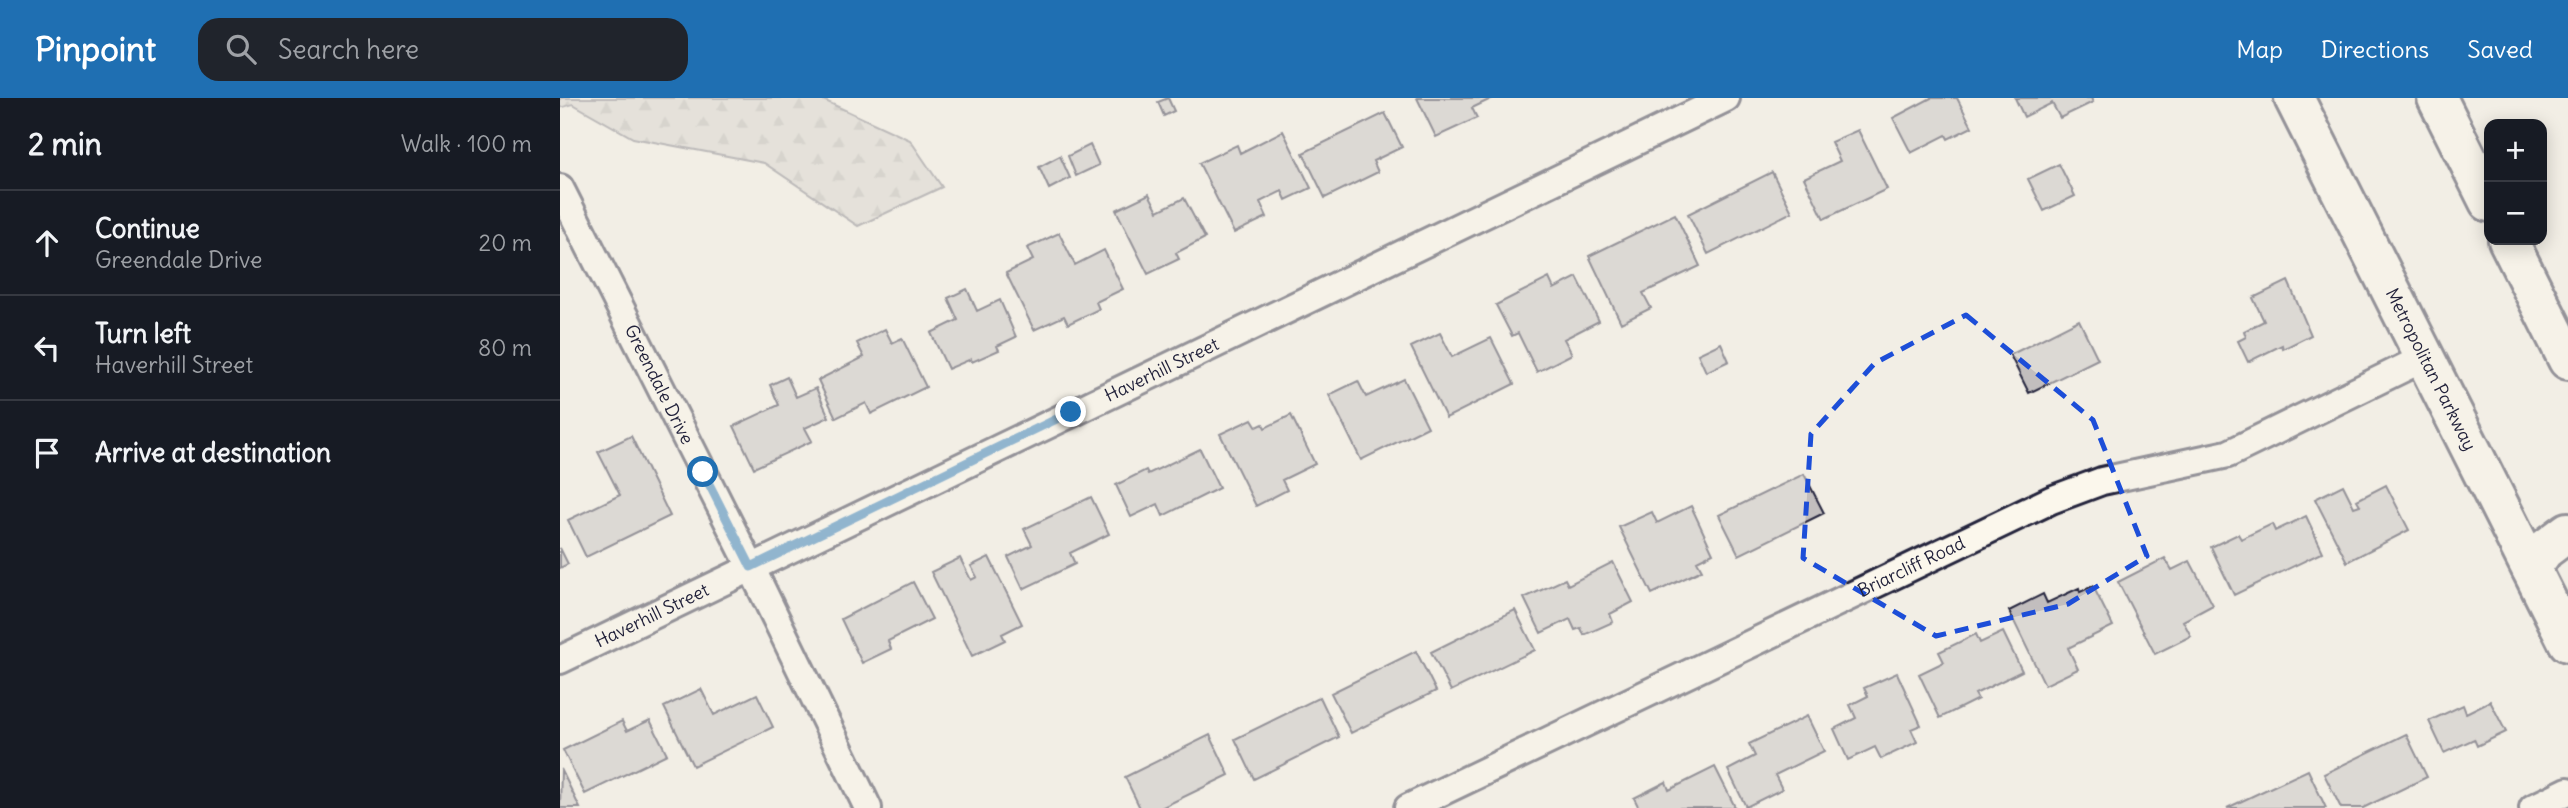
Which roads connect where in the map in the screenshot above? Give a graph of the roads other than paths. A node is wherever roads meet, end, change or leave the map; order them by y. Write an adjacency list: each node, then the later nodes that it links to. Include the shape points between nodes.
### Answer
1 (1726, 98): 10 (street, Haverhill Street)
2 (2294, 98): 7 (main road, Metropolitan Parkway)
3 (2437, 98): 5 (main road)
4 (560, 188): 10 (street, Greendale Drive)
5 (2484, 192)
6 (2511, 245): 8 (main road)
7 (2426, 357): 11 (main road, Metropolitan Parkway); 16 (street, Briarcliff Road, via 2228,454 2102,481 2051,500)
8 (2568, 359)
9 (2568, 533): 11 (main road, via 2544,550)
10 (751, 567): 13 (street, Haverhill Street); 15 (street, Greendale Drive)
11 (2531, 568): 12 (main road, Metropolitan Parkway)
12 (2568, 642)
13 (560, 660)
14 (2568, 791): 17 (street)
15 (868, 808)
16 (1408, 808)
17 (2533, 808)

